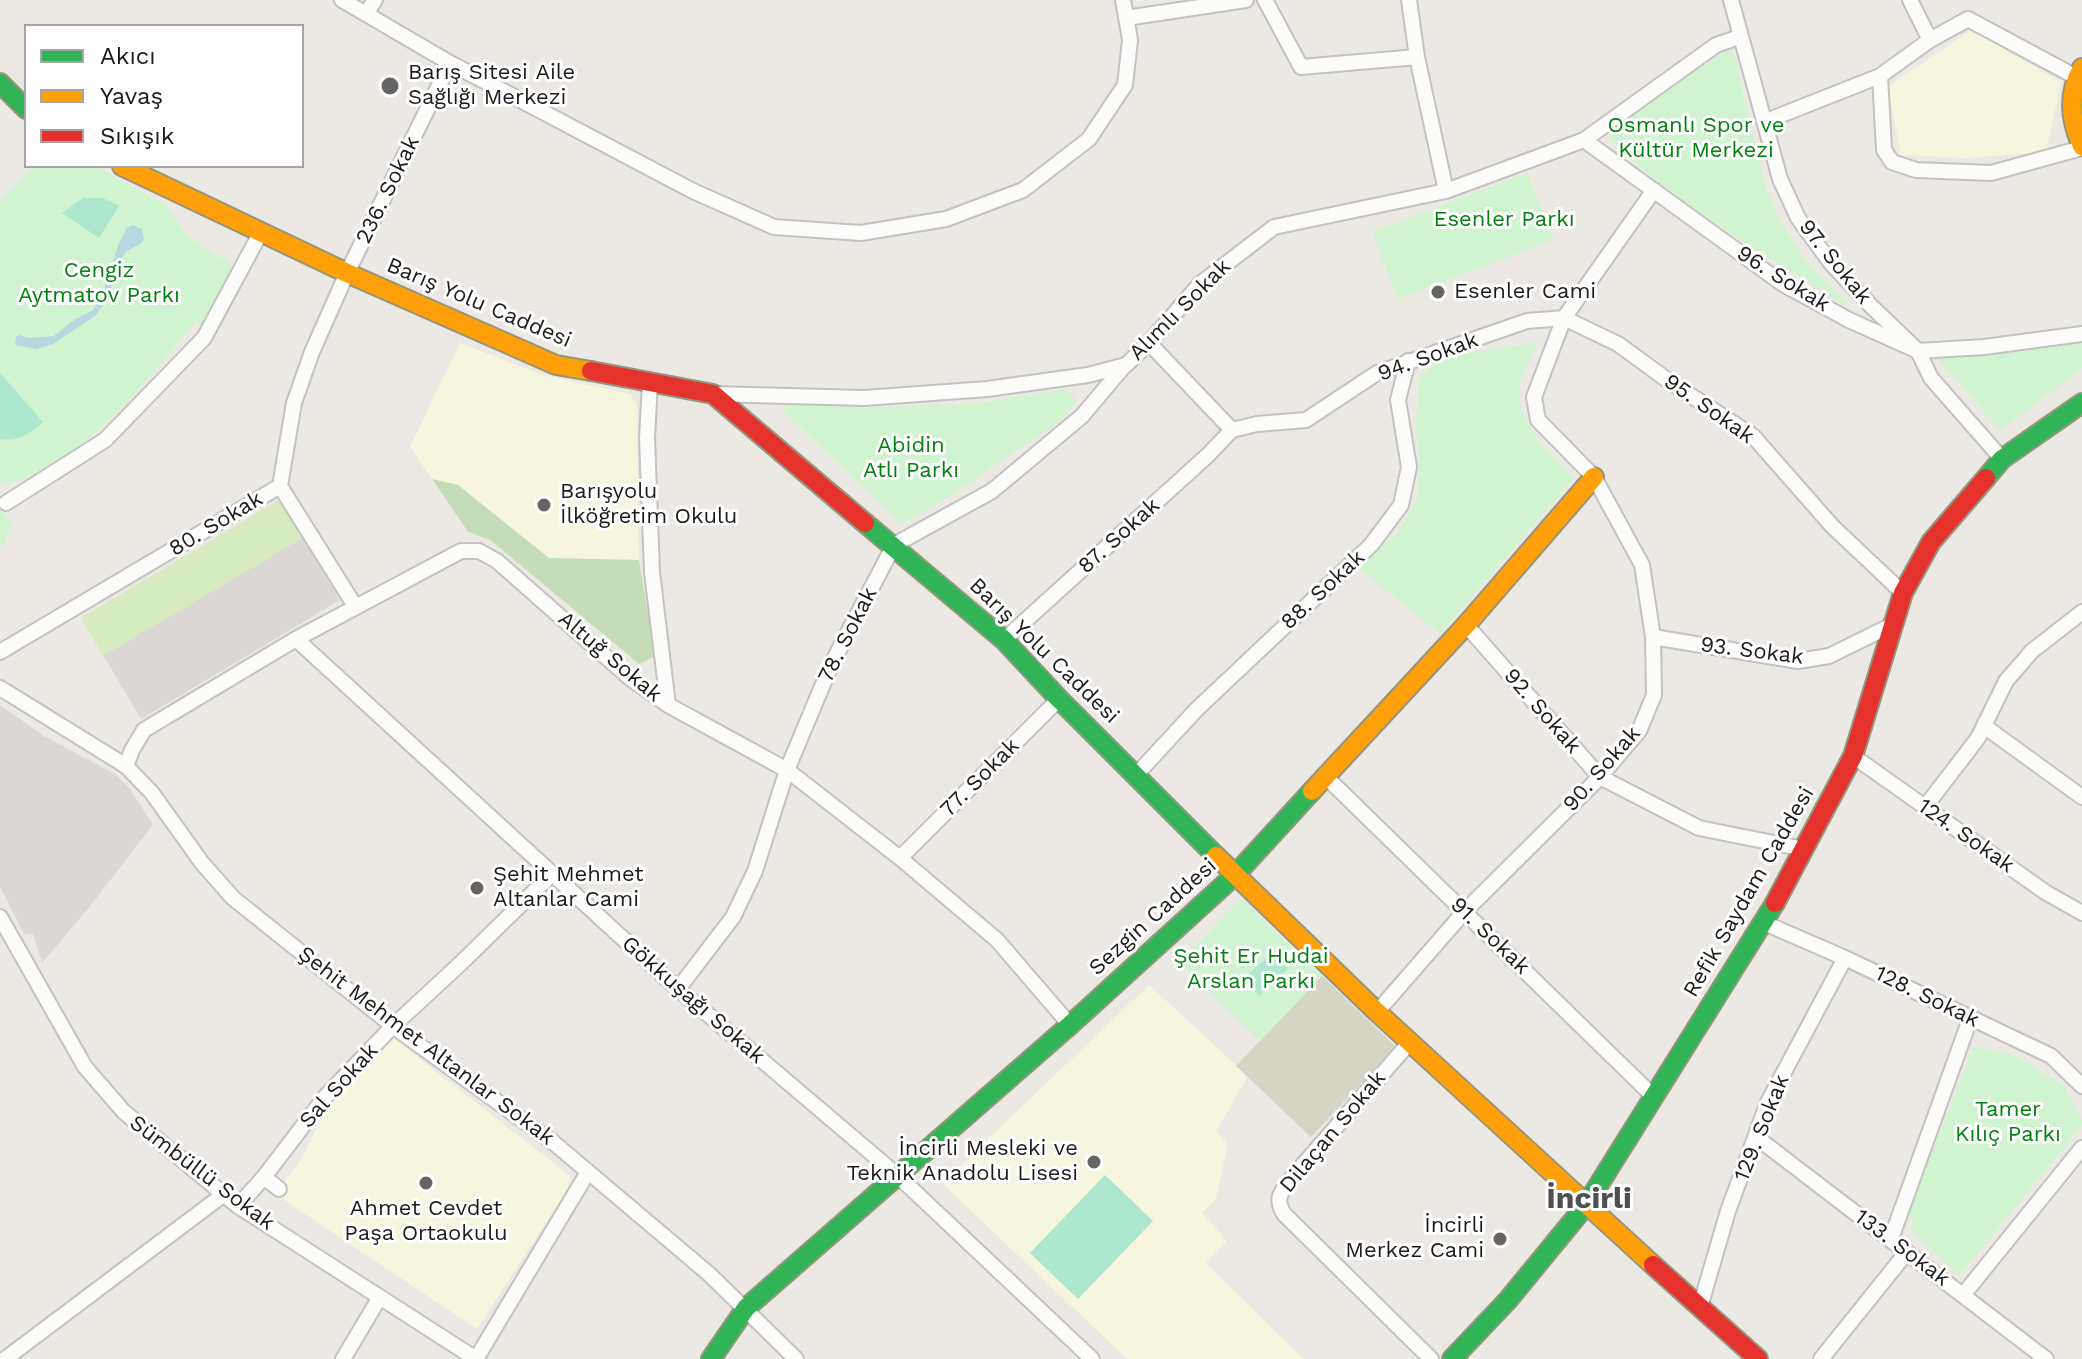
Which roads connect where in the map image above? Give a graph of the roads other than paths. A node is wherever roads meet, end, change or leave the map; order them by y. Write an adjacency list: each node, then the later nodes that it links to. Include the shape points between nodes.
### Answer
1 (342, 0): 9 (street)
2 (375, 0): 9 (street)
3 (1123, 0): 10 (street)
4 (1246, 0): 10 (street)
5 (1265, 0): 13 (street, via 1301,67)
6 (1409, 0): 13 (street)
7 (1731, 0): 11 (street, 97. Sokak)
8 (1910, 0): 12 (street)
9 (366, 14): 14 (street)
10 (1126, 18): 14 (street, via 1130,40 1125,85 1089,139 1023,190 946,219 861,233 774,227 693,191)
11 (1739, 37): 19 (street, 97. Sokak); 20 (street, Alımlı Sokak, via 1716,45)
12 (1930, 40): 15 (street, via 1968,19); 16 (street)
13 (1417, 57): 24 (street)
14 (450, 63): 26 (street, 236. Sokak)
15 (2079, 72): 21 (street, via 2071,108)
16 (1880, 76): 19 (street); 21 (street, via 1884,150 1892,162 1916,170 1991,173)
17 (0, 83): 18 (street)
18 (24, 107)
19 (1766, 121): 30 (street, 97. Sokak, via 1780,179 1798,218 1830,262)
20 (1584, 140): 23 (street, 96. Sokak); 24 (street, Alımlı Sokak)
21 (2082, 147)
22 (126, 168): 25 (street, Barış Yolu Caddesi)
23 (1654, 190): 27 (street, 90. Sokak); 30 (street, 96. Sokak, via 1783,284)
24 (1446, 191): 29 (street, Alımlı Sokak, via 1274,227 1200,284)
25 (261, 232): 26 (street, Barış Yolu Caddesi); 40 (street, via 204,338 105,440)
26 (347, 273): 33 (street, Barış Yolu Caddesi, via 556,365); 39 (street, 80. Sokak, via 294,403)
27 (1564, 318): 31 (street, 94. Sokak, via 1527,321); 38 (street, 90. Sokak, via 1534,397 1538,420); 42 (street, 95. Sokak, via 1618,344 1753,436 1832,526)
28 (2082, 334): 30 (street)
29 (1149, 343): 32 (street, Alımlı Sokak); 36 (street)
30 (1918, 351): 37 (street, via 1931,378)
31 (1408, 361): 36 (street, 94. Sokak, via 1377,373 1306,420); 58 (street, 88. Sokak, via 1398,400 1409,467 1401,505 1371,545 1197,709)
32 (1126, 365): 34 (street, Alımlı Sokak, via 987,389 864,398); 41 (street, via 1082,416 992,491)
33 (650, 382): 34 (street, Barış Yolu Caddesi); 53 (street, via 652,572)
34 (713, 394): 41 (street, Barış Yolu Caddesi)
35 (2082, 403): 37 (street, Refik Saydam Caddesi)
36 (1232, 430): 49 (street, 87. Sokak)
37 (2002, 459): 42 (street, Refik Saydam Caddesi, via 1931,542)
38 (1594, 477): 45 (street, Sezgin Caddesi); 47 (street, 90. Sokak, via 1642,565)
39 (280, 486): 43 (street); 50 (street, 80. Sokak)
40 (6, 503)
41 (894, 545): 49 (street, Barış Yolu Caddesi); 57 (street, 78. Sokak, via 831,665)
42 (1903, 593): 46 (street, Refik Saydam Caddesi)
43 (355, 606): 48 (street, Altuğ Sokak); 53 (street, Altuğ Sokak, via 461,551 479,551)
44 (2082, 612): 54 (street, via 2032,651 2006,681)
45 (1466, 625): 59 (street, Sezgin Caddesi); 60 (street, 92. Sokak)
46 (1892, 625): 47 (street, 93. Sokak, via 1829,656 1798,661); 55 (street, Refik Saydam Caddesi)
47 (1653, 637): 60 (street, 90. Sokak, via 1654,695 1639,731)
48 (296, 639): 56 (street, Altuğ Sokak, via 144,730); 65 (street, Gökkuşağı Sokak)
49 (1004, 640): 52 (street, Barış Yolu Caddesi)
50 (0, 652)
51 (0, 688): 56 (street)
52 (1059, 699): 58 (street, Barış Yolu Caddesi); 64 (street, 77. Sokak)
53 (668, 705): 57 (street, Altuğ Sokak)
54 (1984, 726): 61 (street); 62 (street)
55 (1853, 756): 62 (street, 124. Sokak); 63 (street, Refik Saydam Caddesi)
56 (126, 766): 76 (street, Şehit Mehmet Altanlar Sokak, via 233,898)
57 (787, 770): 64 (street, Altuğ Sokak); 72 (street, 78. Sokak, via 755,871 733,917)
58 (1136, 775): 66 (street, Barış Yolu Caddesi)
59 (1326, 777): 66 (street, Sezgin Caddesi); 67 (street, 91. Sokak)
60 (1600, 777): 63 (street, 92. Sokak, via 1699,828); 67 (street, 90. Sokak)
61 (2082, 797)
62 (1925, 807): 68 (street, 124. Sokak)
63 (1804, 849): 70 (street, Refik Saydam Caddesi)
64 (900, 858): 75 (street, Altuğ Sokak, via 997,940)
65 (552, 874): 72 (street, Gökkuşağı Sokak); 76 (street, Sal Sokak)
66 (1235, 875): 73 (street, Barış Yolu Caddesi); 75 (street, Sezgin Caddesi)
67 (1465, 911): 73 (street, 90. Sokak); 79 (street, 91. Sokak)
68 (2082, 913)
69 (0, 917): 86 (street, Sümbüllü Sokak, via 85,1067 124,1112)
70 (1762, 922): 71 (street, 128. Sokak); 79 (street, Refik Saydam Caddesi)
71 (1845, 958): 74 (street, 128. Sokak); 80 (street, 129. Sokak, via 1768,1102)
72 (678, 989): 83 (street, Gökkuşağı Sokak)
73 (1377, 1012): 77 (street, Barış Yolu Caddesi)
74 (1970, 1019): 78 (street, 128. Sokak, via 2051,1056); 89 (street)
75 (1070, 1025): 83 (street, Sezgin Caddesi)
76 (393, 1026): 82 (street, Şehit Mehmet Altanlar Sokak); 84 (street, Sal Sokak, via 325,1097)
77 (1410, 1042): 87 (street, Barış Yolu Caddesi); 101 (street, Dilaçan Sokak, via 1290,1180 1278,1204)
78 (2082, 1086)
79 (1654, 1097): 87 (street, Refik Saydam Caddesi)
80 (1756, 1137): 89 (street, 133. Sokak); 93 (street, 129. Sokak)
81 (2082, 1148): 91 (street)
82 (588, 1172): 94 (street, Şehit Mehmet Altanlar Sokak); 97 (street)
83 (897, 1175): 94 (street, Sezgin Caddesi); 100 (street, Gökkuşağı Sokak)
84 (264, 1177): 85 (street); 88 (street, Sal Sokak)
85 (279, 1189)
86 (223, 1195): 88 (street, Sümbüllü Sokak); 95 (street)
87 (1586, 1205): 93 (street, Barış Yolu Caddesi); 102 (street, Refik Saydam Caddesi)
88 (238, 1206): 92 (street, Sümbüllü Sokak)
89 (1891, 1239): 90 (street, 133. Sokak)
90 (1907, 1252): 91 (street, 133. Sokak); 104 (street)
91 (1963, 1295): 105 (street, 133. Sokak)
92 (380, 1297): 96 (street); 97 (street, Sümbüllü Sokak)
93 (1700, 1307): 103 (street, Barış Yolu Caddesi)
94 (746, 1308): 98 (street, Sezgin Caddesi); 99 (street, Şehit Mehmet Altanlar Sokak)
95 (5, 1359)
96 (343, 1359)
97 (476, 1359)
98 (711, 1359)
99 (796, 1359)
100 (1092, 1359)
101 (1431, 1359)
102 (1452, 1359)
103 (1758, 1359)
104 (1821, 1359)
105 (2046, 1359)

